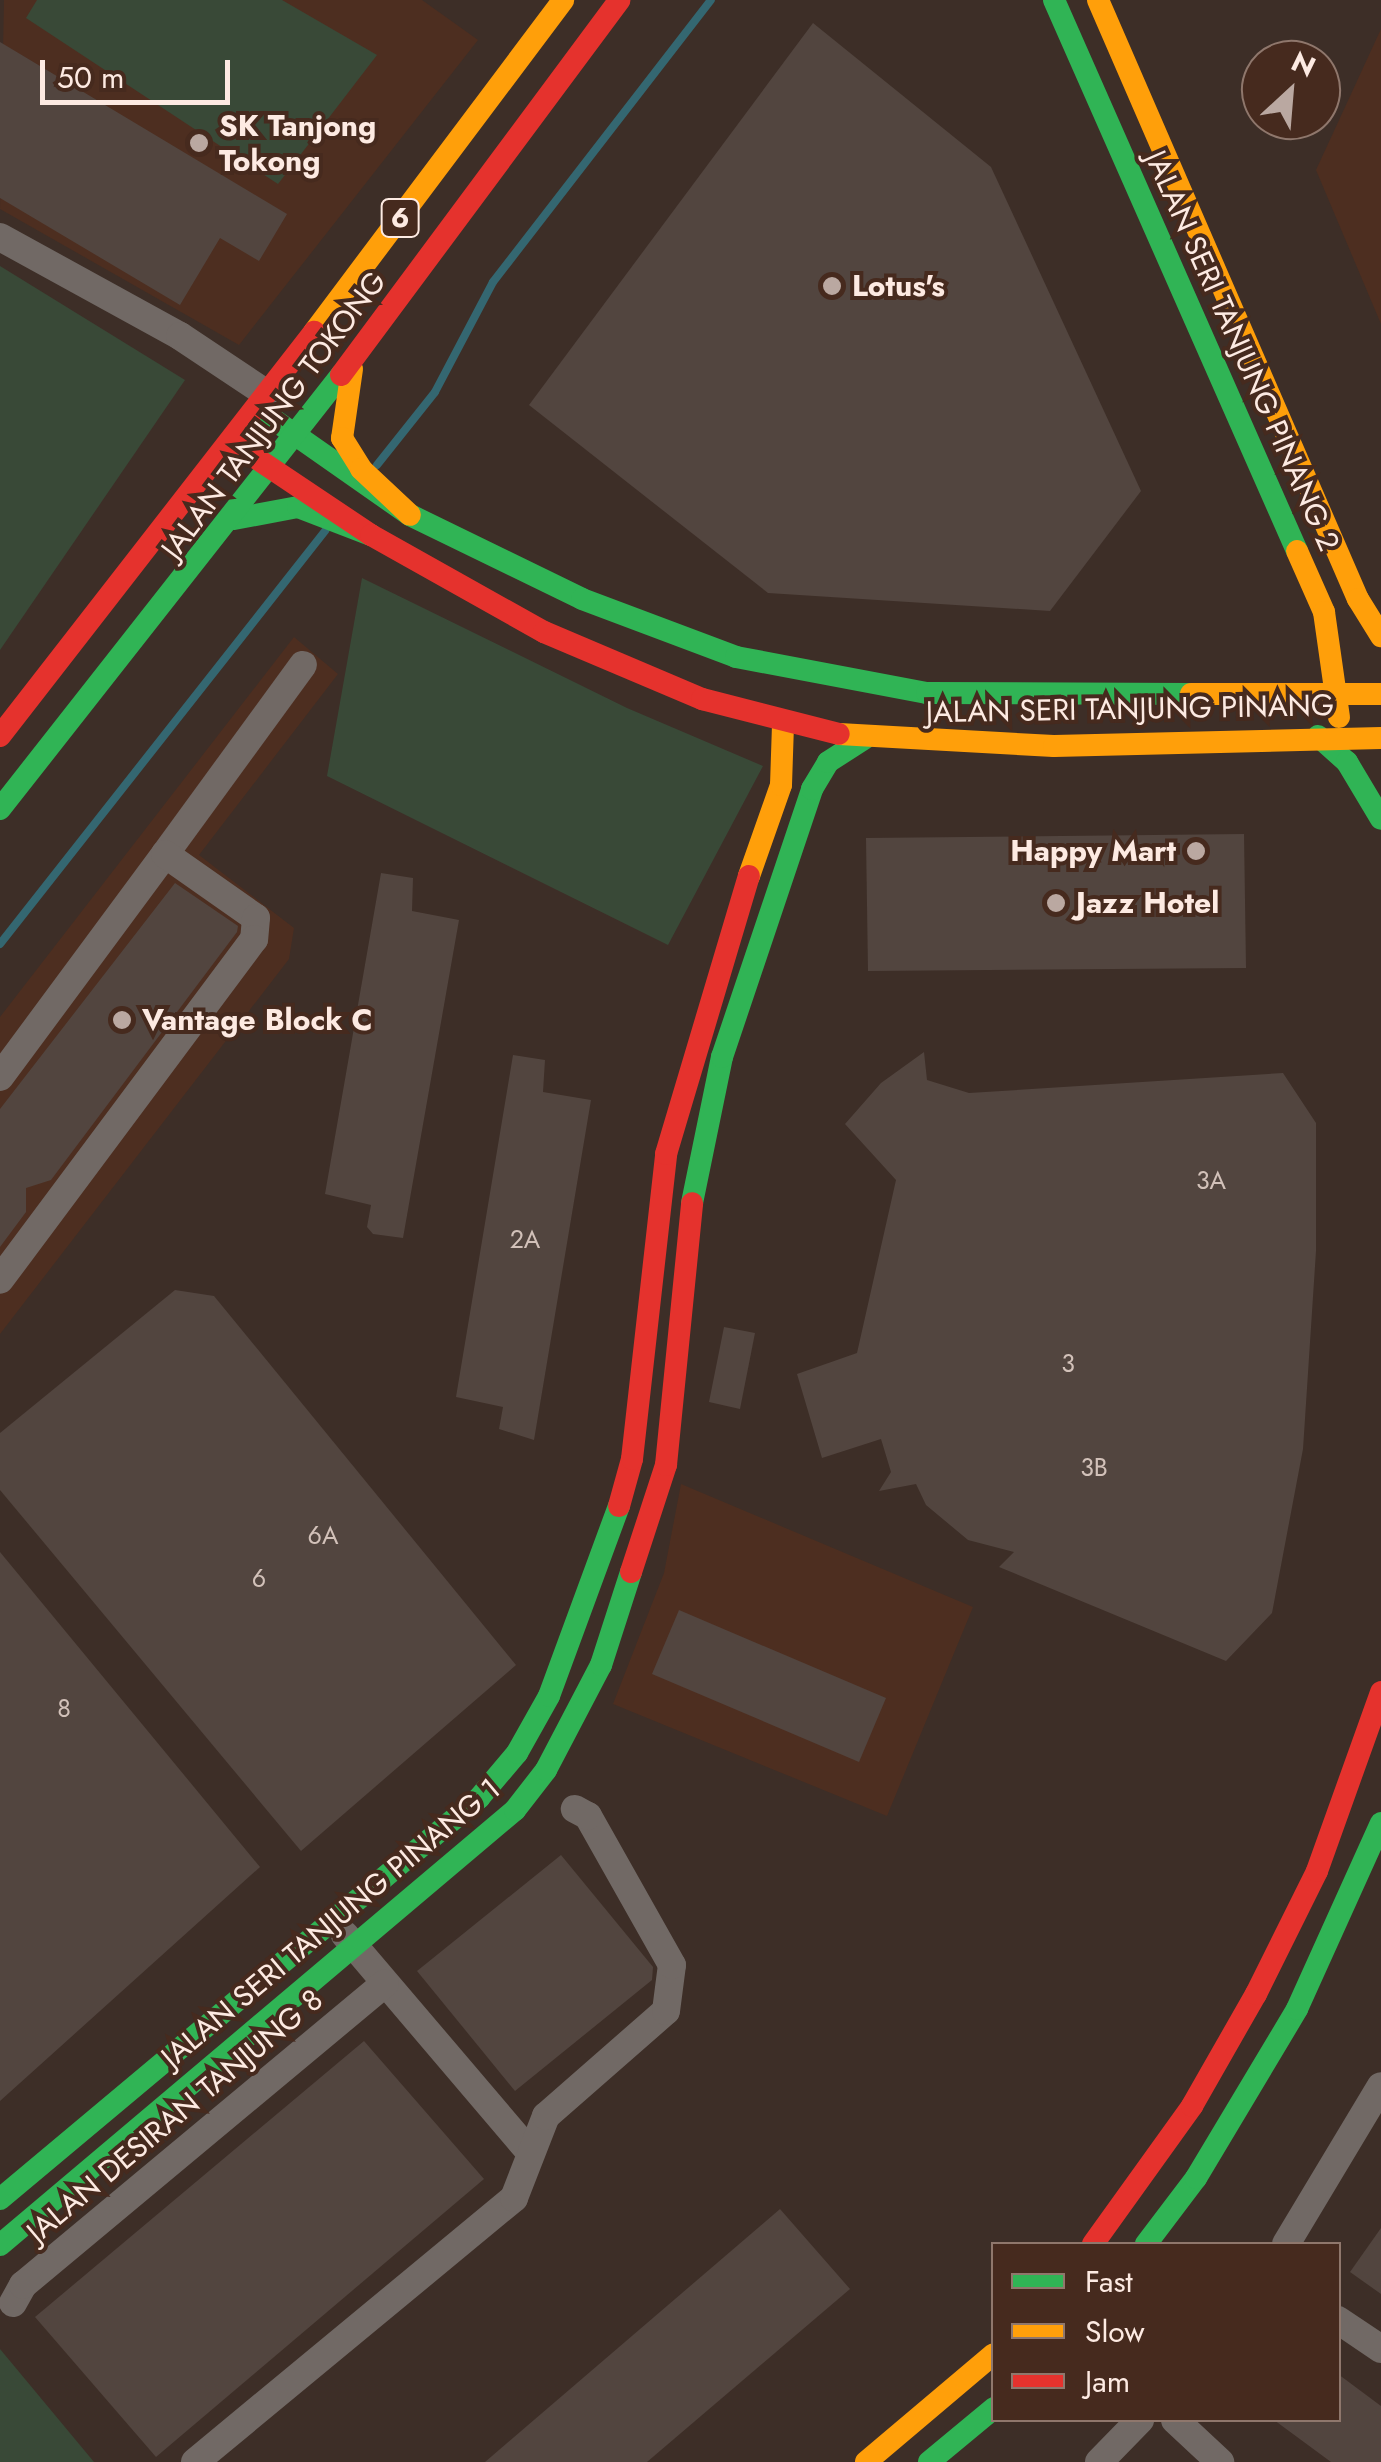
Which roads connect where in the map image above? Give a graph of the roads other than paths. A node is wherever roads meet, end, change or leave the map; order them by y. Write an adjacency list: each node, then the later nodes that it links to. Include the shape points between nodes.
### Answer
1 (563, 0): 7 (street, JALAN TANJUNG TOKONG / 6)
2 (619, 0): 6 (street, JALAN TANJUNG TOKONG / 6)
3 (1054, 0): 17 (street, JALAN SERI TANJUNG PINANG 2, via 1319,601)
4 (1098, 0): 14 (street, JALAN SERI TANJUNG PINANG 2, via 1358,599)
5 (0, 237): 7 (street, via 180,336)
6 (354, 358): 8 (street, JALAN TANJUNG TOKONG / 6); 11 (street, via 342,438)
7 (262, 401): 8 (street); 9 (street, JALAN TANJUNG TOKONG / 6)
8 (296, 436): 10 (street, JALAN TANJUNG TOKONG / 6); 11 (street)
9 (232, 442): 10 (street); 20 (street, JALAN TANJUNG TOKONG / 6)
10 (272, 469): 12 (street); 13 (street, JALAN TANJUNG TOKONG / 6)
11 (383, 494): 16 (street, JALAN SERI TANJUNG PINANG, via 410,515 667,635)
12 (302, 499): 13 (street); 19 (street, JALAN SERI TANJUNG PINANG, via 544,632 702,699)
13 (234, 519): 25 (street, JALAN TANJUNG TOKONG / 6)
14 (1381, 636)
15 (304, 666): 27 (street)
16 (822, 676): 17 (street, JALAN SERI TANJUNG PINANG, via 926,693 1023,698); 24 (street, via 828,706)
17 (1337, 694): 18 (street, JALAN SERI TANJUNG PINANG); 21 (street, JALAN SERI TANJUNG PINANG 2)
18 (1381, 694)
19 (783, 724): 23 (street, JALAN SERI TANJUNG PINANG); 30 (street, JALAN SERI TANJUNG PINANG 1, via 781,785 719,962 666,1154)
20 (0, 736)
21 (1329, 736): 22 (street, JALAN SERI TANJUNG PINANG); 24 (street, JALAN SERI TANJUNG PINANG, via 1054,746); 26 (street)
22 (1381, 738)
23 (864, 739): 24 (street, JALAN SERI TANJUNG PINANG); 31 (street, JALAN SERI TANJUNG PINANG 1, via 828,762 812,790 722,1056 696,1162)
24 (897, 742)
25 (0, 809)
26 (1381, 819)
27 (166, 854): 28 (street); 29 (street, via 256,918 259,930)
28 (0, 1078)
29 (0, 1280)
30 (650, 1334): 31 (street); 35 (street, JALAN SERI TANJUNG PINANG 1, via 632,1459 603,1562 550,1696 497,1780)
31 (681, 1336): 36 (street, JALAN SERI TANJUNG PINANG 1, via 653,1515 600,1666 567,1733 515,1810)
32 (1381, 1692): 41 (street, via 1317,1871 1256,1994 1192,2106)
33 (574, 1809): 39 (street, via 588,1816 672,1965 670,2004 546,2116)
34 (1381, 1823): 42 (street, via 1298,2009 1196,2178)
35 (333, 1920): 36 (street); 40 (street, JALAN SERI TANJUNG PINANG 1)
36 (352, 1944): 37 (street); 44 (street, JALAN SERI TANJUNG PINANG 1)
37 (386, 1983): 39 (street); 45 (street, JALAN DESIRAN TANJUNG 8, via 23,2284)
38 (1381, 2086): 43 (street)
39 (529, 2151): 52 (street, via 514,2198)
40 (0, 2199)
41 (1094, 2242)
42 (1148, 2242)
43 (1287, 2242)
44 (0, 2245)
45 (12, 2303)
46 (1341, 2322): 47 (street)
47 (1381, 2349)
48 (991, 2357): 53 (street)
49 (991, 2410): 54 (street)
50 (1138, 2422): 55 (street)
51 (1177, 2422): 56 (street)
52 (196, 2462)
53 (866, 2462)
54 (929, 2462)
55 (1099, 2462)
56 (1220, 2462)

